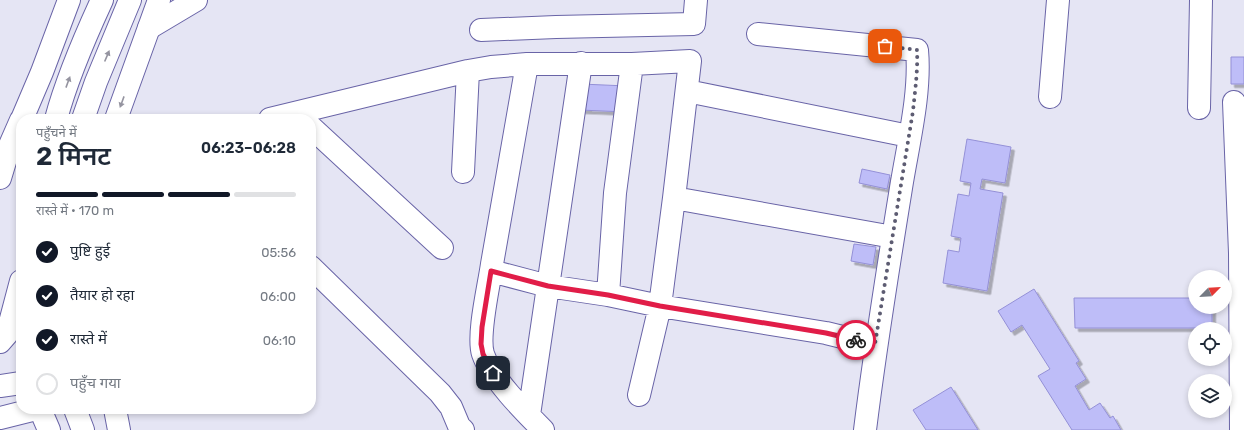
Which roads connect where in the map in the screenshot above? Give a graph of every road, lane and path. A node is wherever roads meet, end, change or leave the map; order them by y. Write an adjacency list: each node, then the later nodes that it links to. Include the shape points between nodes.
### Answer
1 (69, 0): 20 (main road)
2 (102, 0): 21 (main road, one-way to 2, via 83,39)
3 (130, 0): 22 (main road, one-way to 3)
4 (159, 0): 9 (main road)
5 (196, 0): 9 (main road)
6 (696, 0): 10 (main road, via 694,24)
7 (1058, 0): 17 (main road)
8 (1201, 0): 19 (main road)
9 (149, 28): 23 (main road, one-way to 23)
10 (481, 30)
11 (758, 34): 27 (main road, via 917,50 917,76)
12 (581, 63): 13 (main road); 14 (main road); 35 (main road)
13 (527, 64): 15 (main road); 33 (main road)
14 (632, 64): 16 (main road, via 690,61); 36 (main road, via 615,193)
15 (468, 70): 24 (main road); 28 (main road)
16 (687, 91): 27 (main road); 30 (main road)
17 (1050, 97)
18 (1234, 102): 55 (main road, via 1240,252)
19 (1199, 108)
20 (24, 114)
21 (57, 114)
22 (86, 114)
23 (118, 114)
24 (306, 114)
25 (16, 131): 29 (main road)
26 (316, 132): 32 (main road)
27 (909, 136): 31 (main road)
28 (463, 172)
29 (0, 178)
30 (674, 198): 31 (main road); 38 (main road)
31 (893, 237): 40 (main road)
32 (442, 248)
33 (491, 271): 35 (main road); 49 (main road, via 482,327 483,354 498,380)
34 (316, 272): 50 (main road, via 440,393 451,407)
35 (548, 286): 36 (main road); 49 (main road)
36 (608, 295): 38 (main road)
37 (16, 300): 39 (main road, via 7,334)
38 (660, 306): 40 (main road, via 826,333); 43 (main road)
39 (0, 342)
40 (875, 344): 54 (main road)
41 (16, 384): 42 (main road)
42 (0, 386)
43 (639, 395)
44 (16, 414): 48 (main road)
45 (42, 414): 51 (main road)
46 (77, 414): 52 (main road)
47 (116, 414): 53 (main road)
48 (0, 418)
49 (536, 423)
50 (460, 428)
51 (50, 430)
52 (83, 430)
53 (119, 430)
54 (865, 430)
55 (1241, 430)

